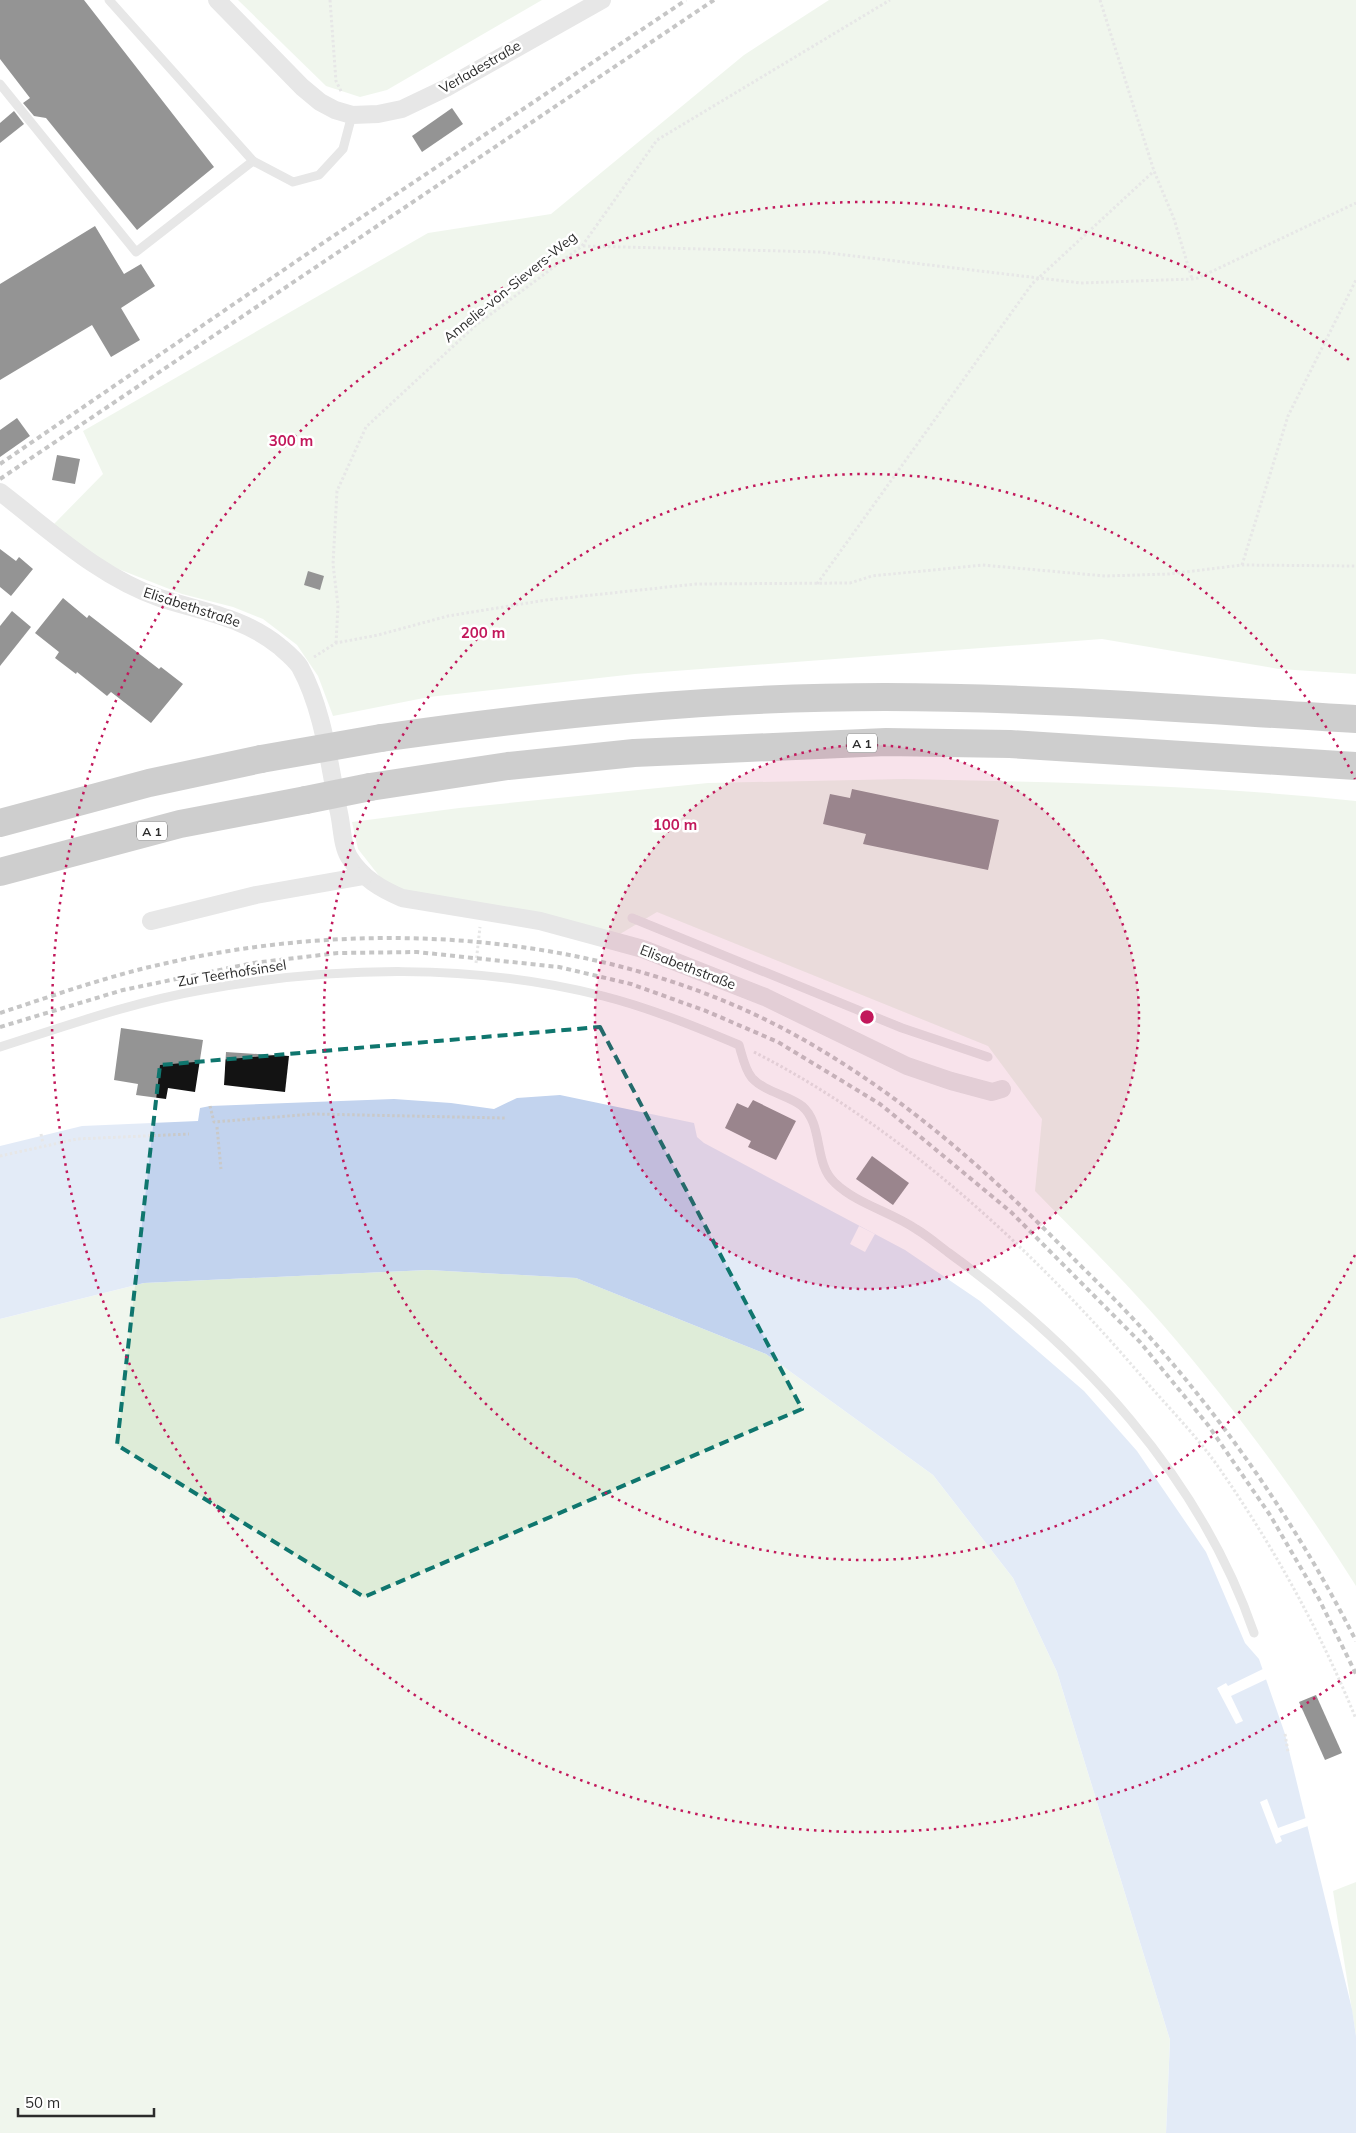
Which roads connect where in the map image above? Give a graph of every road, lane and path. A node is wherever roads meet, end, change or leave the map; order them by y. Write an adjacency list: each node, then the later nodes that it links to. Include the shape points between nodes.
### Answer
1 (109, 0): 9 (lane)
2 (217, 0): 8 (street, via 308,92 335,110)
3 (330, 0): 8 (path, via 336,81)
4 (602, 0): 8 (street, Verladestraße, via 446,88 402,108 378,114)
5 (890, 0): 12 (path, Annelie-von-Sievers-Weg, via 656,140)
6 (1100, 0): 10 (path)
7 (0, 84): 9 (lane, via 136,252)
8 (352, 115): 9 (lane, via 343,149 319,175 293,182)
9 (253, 162)
10 (1154, 171): 13 (path); 14 (path, via 1174,219)
11 (1356, 203): 14 (path)
12 (582, 246): 13 (path, via 820,252); 20 (path, Annelie-von-Sievers-Weg, via 474,326 366,428 337,492 333,564 338,606)
13 (1038, 278): 14 (path, via 1101,283); 19 (path)
14 (1192, 279)
15 (1356, 280): 17 (path, via 1288,416)
16 (0, 492): 21 (street, Elisabethstraße, via 103,571 136,589 244,623 266,636)
17 (1242, 565): 18 (path); 19 (path, via 1169,574 1104,576 982,565 872,576 850,583)
18 (1356, 566)
19 (817, 584): 20 (path, via 696,584 546,600 448,616)
20 (336, 643): 21 (path)
21 (299, 666): 26 (street, Elisabethstraße, via 318,713 348,856)
22 (1356, 720): 24 (highway, bridge, via 1013,699 874,697 627,707 500,721 261,759 149,782)
23 (1356, 766): 25 (highway, A 1, bridge, via 1010,744 886,742 634,753 508,766 370,787 180,824)
24 (0, 823)
25 (0, 872)
26 (364, 876): 27 (street, Elisabethstraße, via 381,889 402,898); 29 (street, via 256,895)
27 (482, 913): 30 (path); 34 (street, Elisabethstraße, via 540,921 643,949 765,997 907,1066 992,1092)
28 (632, 918): 33 (lane, via 902,1028)
29 (151, 921)
30 (475, 976): 31 (lane, Zur Teerhofsinsel, via 536,982 602,996 659,1012); 32 (lane, Zur Teerhofsinsel, via 421,972 320,974 201,990 94,1017)
31 (739, 1045): 43 (lane, via 752,1078 802,1107 812,1121 822,1165 834,1183 916,1228 983,1278 1087,1370 1135,1424 1185,1494 1216,1546 1240,1592); 44 (path, via 779,1065 862,1117 944,1178 1118,1348 1216,1464 1252,1519 1304,1608)
32 (0, 1047)
33 (988, 1057)
34 (1002, 1089)
35 (210, 1106): 36 (path, via 214,1122 313,1114)
36 (505, 1118)
37 (217, 1127): 42 (path)
38 (41, 1134): 40 (path)
39 (189, 1134): 40 (path, via 77,1138)
40 (44, 1144): 41 (path)
41 (0, 1156)
42 (221, 1169)
43 (1254, 1633)
44 (1356, 1719)
45 (1285, 1734): 46 (path)
46 (1288, 1752)

